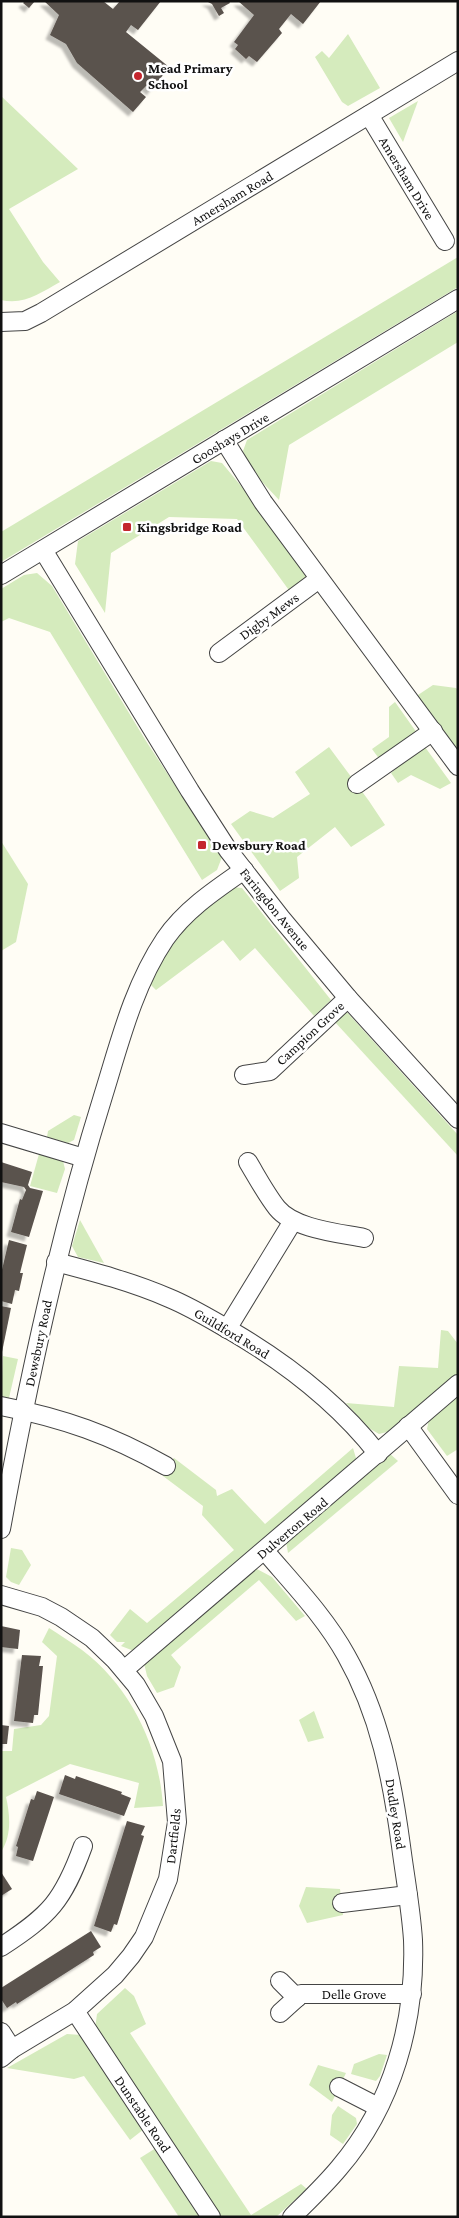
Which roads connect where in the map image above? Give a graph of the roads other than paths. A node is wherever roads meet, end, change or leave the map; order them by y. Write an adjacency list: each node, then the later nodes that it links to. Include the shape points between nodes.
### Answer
1 (458, 61): 2 (street, Amersham Road)
2 (369, 115): 3 (street, Amersham Drive); 5 (street, Amersham Road, via 41,313 26,321)
3 (445, 241)
4 (458, 299): 6 (street, Gooshays Drive)
5 (1, 322)
6 (224, 440): 7 (street, Gooshays Drive); 9 (street)
7 (43, 550): 8 (street, Gooshays Drive); 14 (street, Faringdon Avenue, via 190,791)
8 (1, 575)
9 (319, 579): 10 (street, Digby Mews); 11 (street)
10 (220, 653)
11 (433, 731): 12 (street); 13 (street)
12 (458, 766)
13 (357, 784)
14 (244, 870): 15 (street, Faringdon Avenue); 19 (street, Dewsbury Road, via 194,906 165,939 140,985)
15 (348, 998): 16 (street, Campion Grove, via 270,1071); 17 (street, Faringdon Avenue)
16 (244, 1074)
17 (458, 1119)
18 (1, 1133): 19 (street)
19 (84, 1158): 23 (street, Dewsbury Road)
20 (248, 1162): 21 (street, via 278,1210)
21 (293, 1221): 22 (street); 24 (street)
22 (364, 1238)
23 (56, 1262): 24 (street, Guildford Road, via 146,1289 196,1310); 27 (street, Dewsbury Road)
24 (227, 1329): 29 (street, Guildford Road, via 315,1387)
25 (458, 1384): 28 (street, Dulverton Road)
26 (1, 1406): 27 (street)
27 (23, 1410): 30 (street, via 89,1428); 32 (street, Dewsbury Road)
28 (408, 1426): 29 (street, Dulverton Road); 31 (street)
29 (378, 1454): 33 (street, Dulverton Road)
30 (166, 1466)
31 (458, 1495)
32 (1, 1529)
33 (265, 1551): 35 (street, Dulverton Road); 37 (street, Dudley Road, via 321,1618 346,1654 371,1705 390,1774)
34 (1, 1595): 35 (street, Dartfields, via 42,1607 60,1617 92,1638)
35 (124, 1670): 43 (street, Dartfields, via 154,1716 172,1761 177,1806 175,1839 168,1879 144,1937 115,1975)
36 (83, 1846): 39 (street, via 72,1876 43,1918)
37 (408, 1895): 38 (street); 41 (street, Dudley Road)
38 (342, 1903)
39 (1, 1947)
40 (280, 1981): 42 (street)
41 (412, 1994): 42 (street, Delle Grove, via 301,1994); 48 (street, Dudley Road, via 403,2045)
42 (297, 1998): 44 (street)
43 (75, 2011): 46 (street, Dartfields); 49 (street, Dunstable Road)
44 (280, 2013)
45 (1, 2032): 46 (street)
46 (7, 2053)
47 (339, 2087): 48 (street)
48 (378, 2107): 50 (street, Dudley Road, via 340,2167)
49 (211, 2217)
50 (292, 2217)

